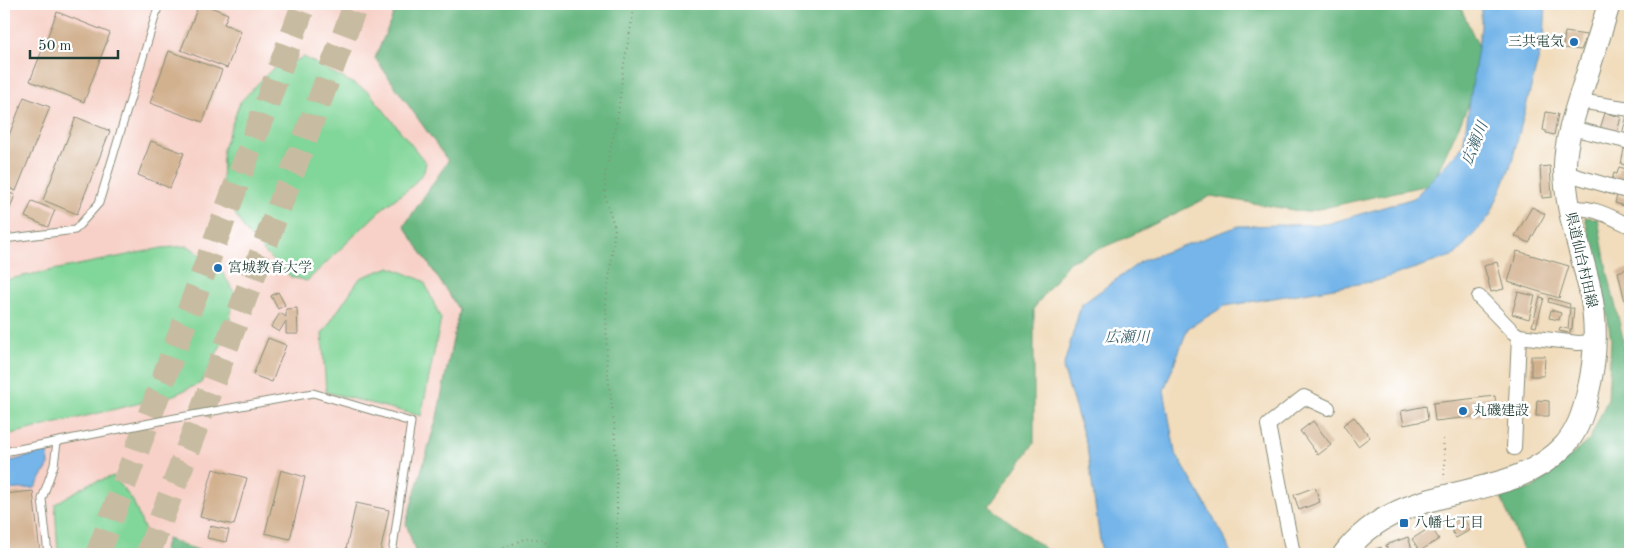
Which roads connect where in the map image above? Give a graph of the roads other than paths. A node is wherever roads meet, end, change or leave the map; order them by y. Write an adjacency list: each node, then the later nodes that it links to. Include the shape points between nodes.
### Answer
1 (159, 4): 11 (lane, via 99,203 75,230)
2 (1609, 4): 3 (main road, 県道仙台村田線)
3 (1579, 102): 4 (street); 5 (main road, 県道仙台村田線)
4 (1630, 109)
5 (1571, 128): 6 (street); 7 (main road, 県道仙台村田線)
6 (1630, 142)
7 (1565, 173): 8 (street); 9 (main road, 県道仙台村田線)
8 (1630, 192)
9 (1570, 209): 10 (street, via 1590,208); 14 (main road, 県道仙台村田線, via 1590,292)
10 (1630, 226)
11 (4, 239)
12 (1479, 297): 13 (street)
13 (1519, 336): 14 (street); 17 (street)
14 (1594, 342): 22 (main road, 県道仙台村田線, via 1591,382 1584,409 1573,435 1552,457 1528,472 1405,508 1381,520)
15 (1328, 408): 21 (street, via 1304,397 1268,424)
16 (57, 442): 18 (lane); 19 (lane, via 313,393 411,422); 20 (lane, via 54,465 42,499)
17 (1514, 448)
18 (4, 452)
19 (393, 548)
20 (48, 554)
21 (1293, 554)
22 (1344, 554)

